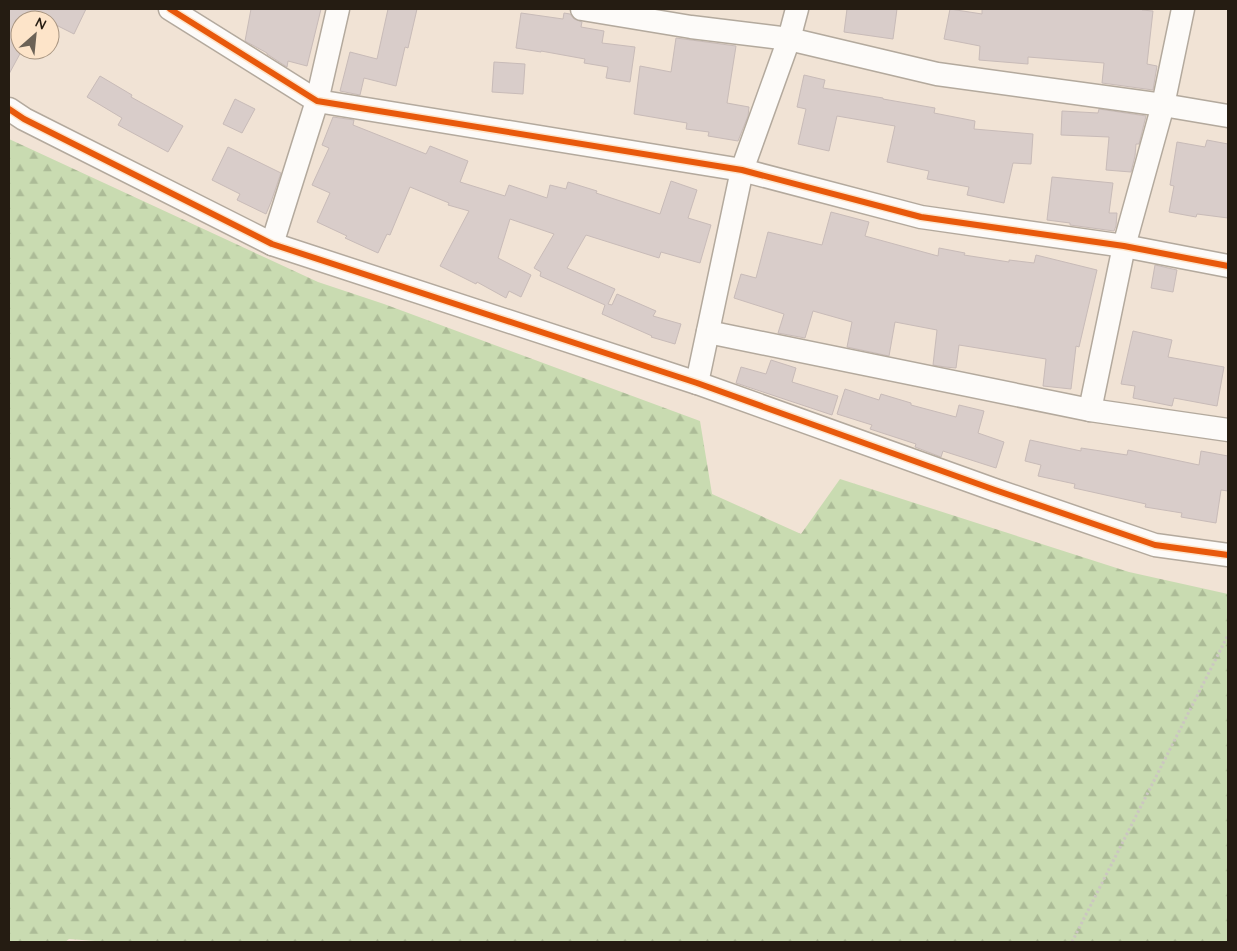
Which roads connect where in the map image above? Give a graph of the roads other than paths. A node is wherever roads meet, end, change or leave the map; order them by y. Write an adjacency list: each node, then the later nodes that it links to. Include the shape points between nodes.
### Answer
1 (170, 9): 7 (street)
2 (338, 9): 7 (street)
3 (582, 9): 6 (street, via 690,28)
4 (797, 9): 6 (street)
5 (1183, 9): 8 (street)
6 (788, 39): 8 (street, via 937,74); 11 (street)
7 (317, 101): 11 (street); 12 (street)
8 (1163, 105): 10 (street); 13 (street)
9 (9, 109): 12 (street)
10 (1228, 116)
11 (742, 170): 13 (street, via 921,217); 15 (street)
12 (272, 244): 16 (street)
13 (1124, 246): 14 (street); 17 (street)
14 (1228, 266)
15 (708, 332): 16 (street); 17 (street)
16 (698, 383): 19 (street, via 1155,545)
17 (1090, 410): 18 (street)
18 (1228, 430)
19 (1228, 555)

